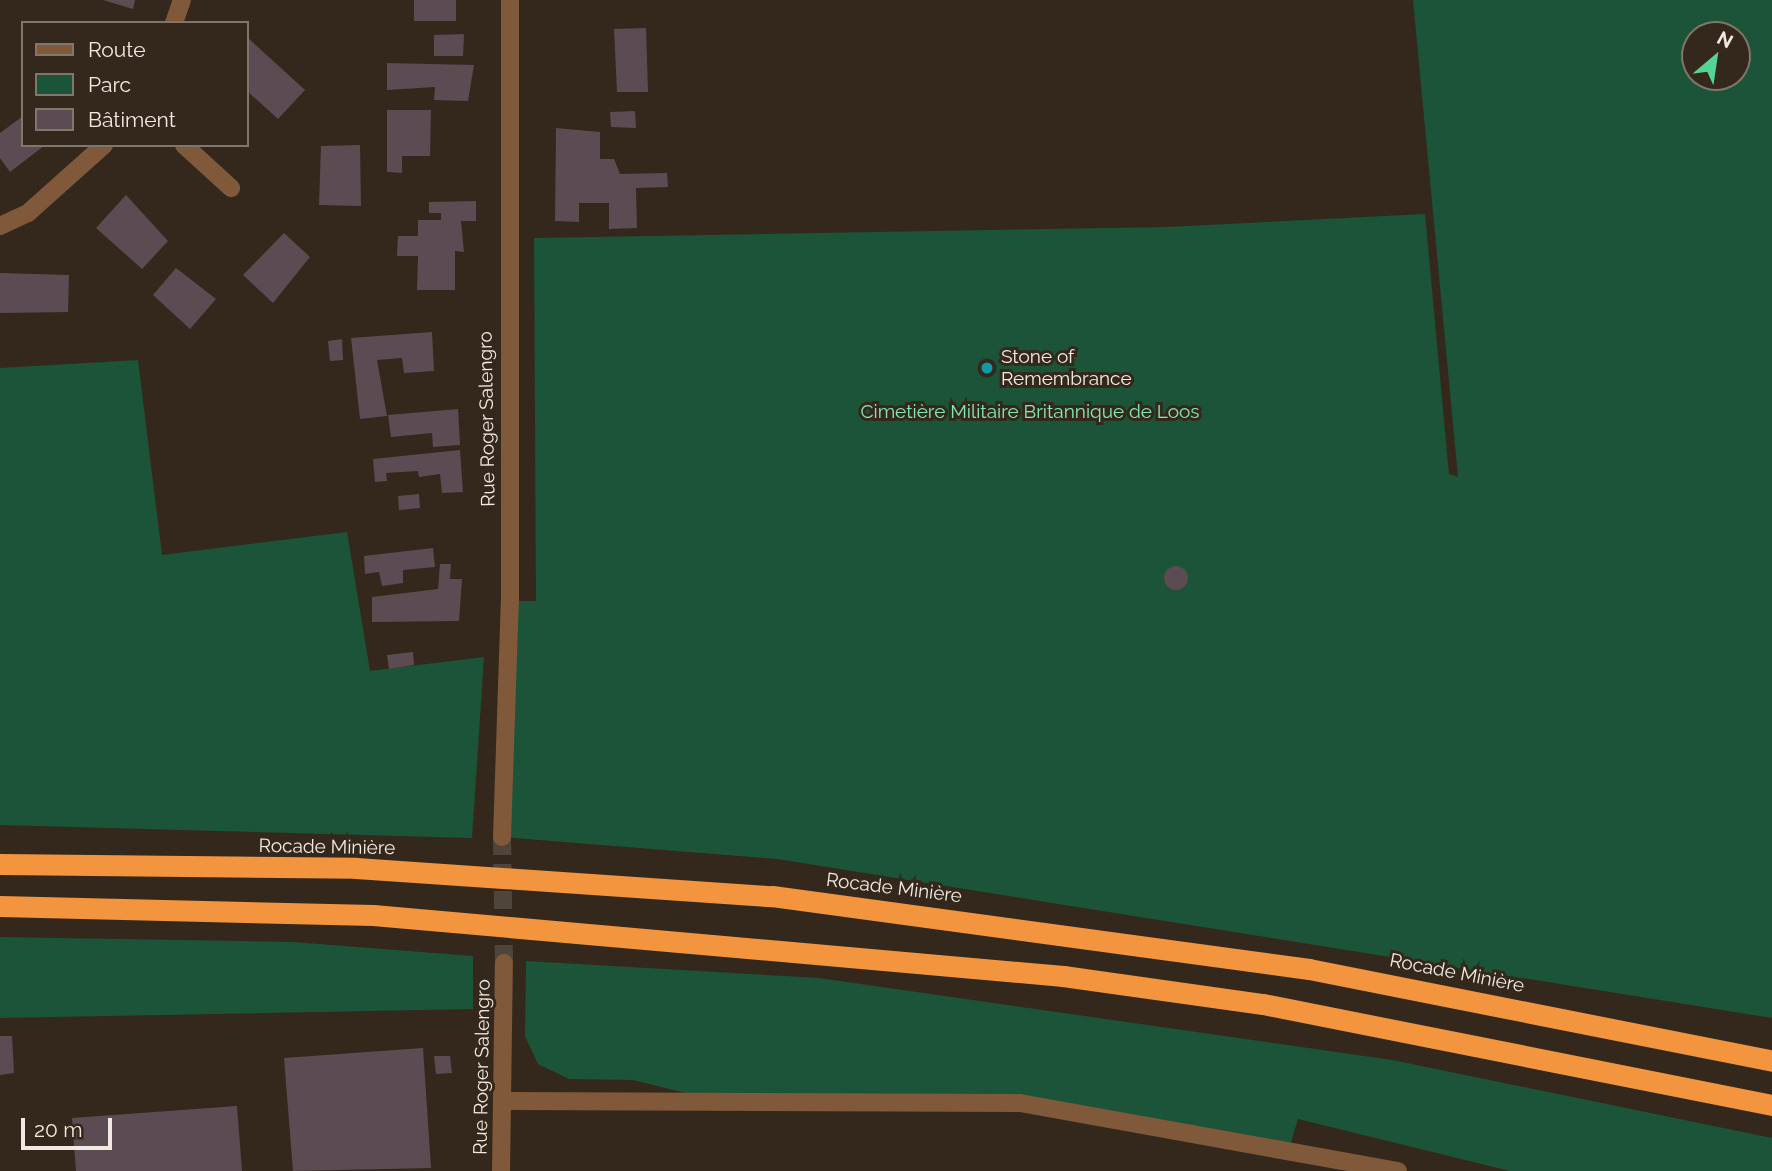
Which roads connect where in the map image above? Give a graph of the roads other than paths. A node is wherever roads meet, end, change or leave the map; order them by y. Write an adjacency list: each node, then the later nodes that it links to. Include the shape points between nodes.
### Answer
1 (182, 0): 3 (street)
2 (510, 0): 8 (street, Rue Roger Salengro, via 510,601)
3 (175, 21)
4 (102, 147): 7 (street, via 28,213)
5 (186, 147): 6 (street)
6 (231, 188)
7 (0, 226)
8 (502, 837)
9 (0, 864): 12 (highway, Rocade Minière, via 356,868 772,896 1069,932 1322,971)
10 (0, 906): 14 (highway, via 373,915 1063,976 1277,1006)
11 (504, 963): 13 (street, Rue Roger Salengro)
12 (1772, 1061)
13 (502, 1101): 15 (street, Rue Roger Salengro); 16 (street, via 1020,1103)
14 (1772, 1105)
15 (501, 1171)
16 (1398, 1171)

